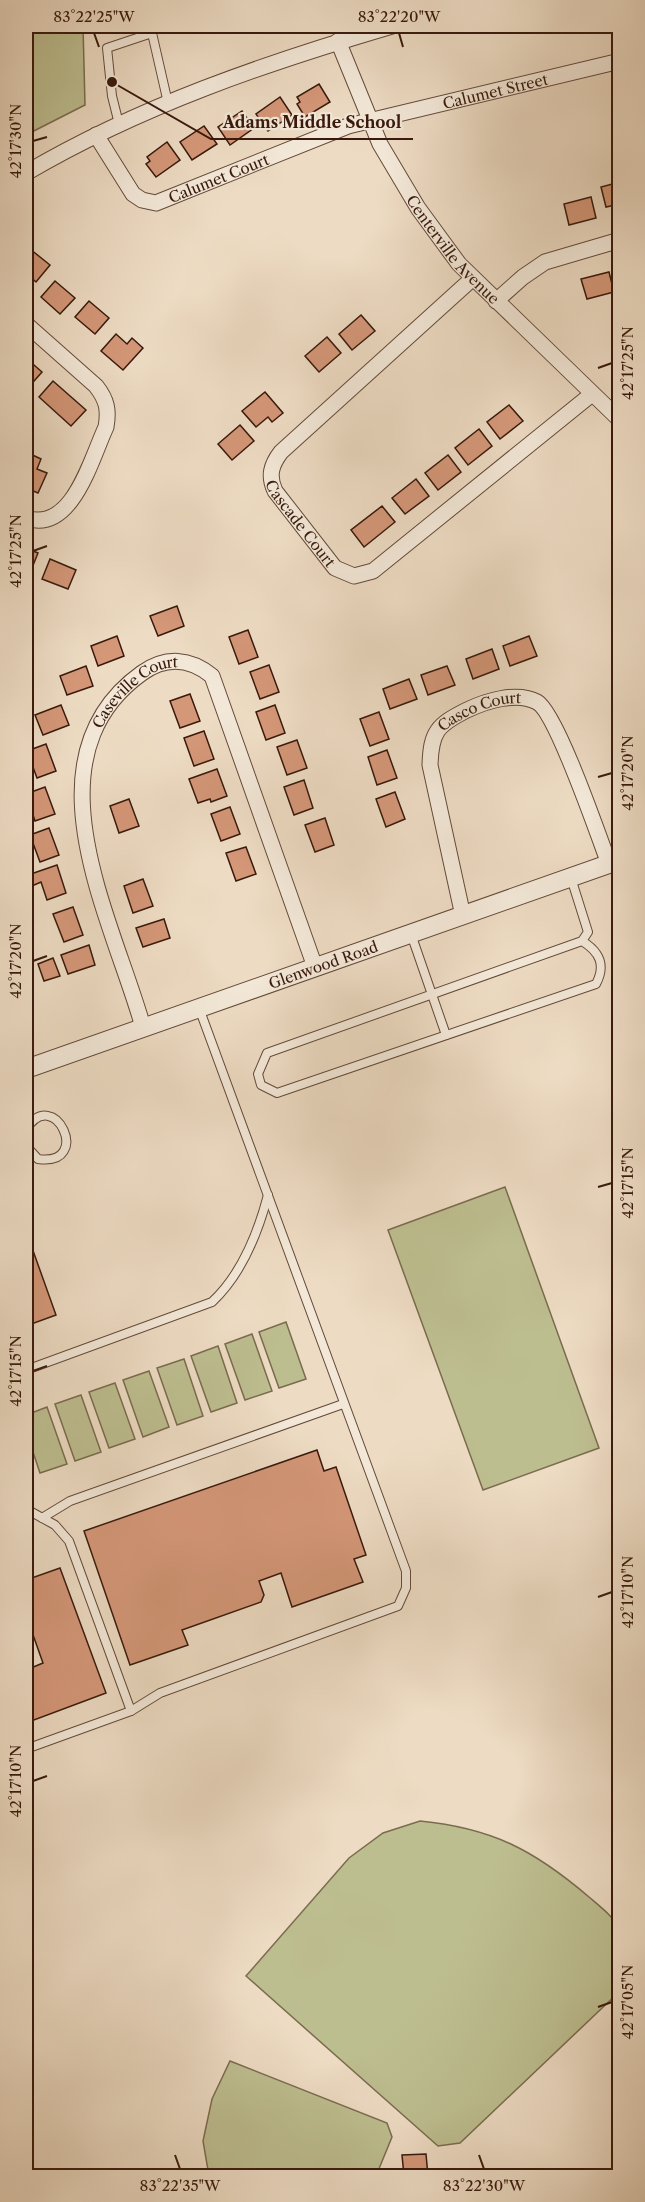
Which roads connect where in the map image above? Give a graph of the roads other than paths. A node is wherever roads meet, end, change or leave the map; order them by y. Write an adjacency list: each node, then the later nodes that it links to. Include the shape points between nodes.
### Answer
1 (392, 26): 2 (street)
2 (338, 41): 4 (street); 5 (street, Centerville Avenue)
3 (620, 61): 5 (street, Calumet Street)
4 (168, 103): 6 (street); 6 (lane, via 152,33 108,48)
5 (371, 120): 7 (street, Calumet Court, via 156,202 133,194); 10 (street, Centerville Avenue, via 380,144 417,208)
6 (119, 124): 7 (street)
7 (96, 135): 8 (street)
8 (26, 173)
9 (620, 240): 11 (street, via 545,262)
10 (473, 278): 11 (street, Centerville Avenue); 13 (street, Cascade Court, via 274,461 270,476 275,491 335,568 354,576 373,571)
11 (496, 301): 13 (street, Centerville Avenue)
12 (26, 324): 15 (street, via 96,386 105,398 108,412 106,427 65,509 50,520)
13 (592, 394): 14 (street, Centerville Avenue)
14 (620, 420)
15 (26, 518)
16 (614, 862): 17 (street, Glenwood Road); 18 (street, Casco Court, via 557,731 540,703 526,697 498,699 471,708 436,729 430,765)
17 (571, 878): 18 (street, Glenwood Road); 20 (lane, via 588,932)
18 (463, 916): 19 (street, Glenwood Road)
19 (411, 933): 21 (street, Glenwood Road); 22 (lane)
20 (582, 941): 22 (lane); 25 (lane, via 600,956 603,971 596,984)
21 (315, 967): 23 (street, Glenwood Road); 24 (street, Caseville Court, via 212,676 190,662 169,661 127,685 105,712 93,735 83,776 83,819 93,874)
22 (433, 995): 25 (lane); 25 (lane, via 267,1053 258,1074 261,1085 277,1093)
23 (199, 1007): 24 (street, Glenwood Road); 29 (lane)
24 (143, 1027): 26 (street, Glenwood Road)
25 (446, 1035)
26 (26, 1069)
27 (26, 1130): 28 (lane, via 35,1119 49,1117 61,1123 67,1136 64,1149 52,1159 38,1159)
28 (26, 1148)
29 (268, 1195): 30 (lane, via 247,1252 226,1288 212,1302); 31 (lane)
30 (26, 1370)
31 (344, 1404): 33 (lane, via 70,1501); 34 (lane, via 406,1571 406,1588 398,1606 160,1693)
32 (26, 1509): 33 (lane)
33 (42, 1518): 34 (lane, via 69,1540)
34 (131, 1711): 35 (lane)
35 (26, 1749)

